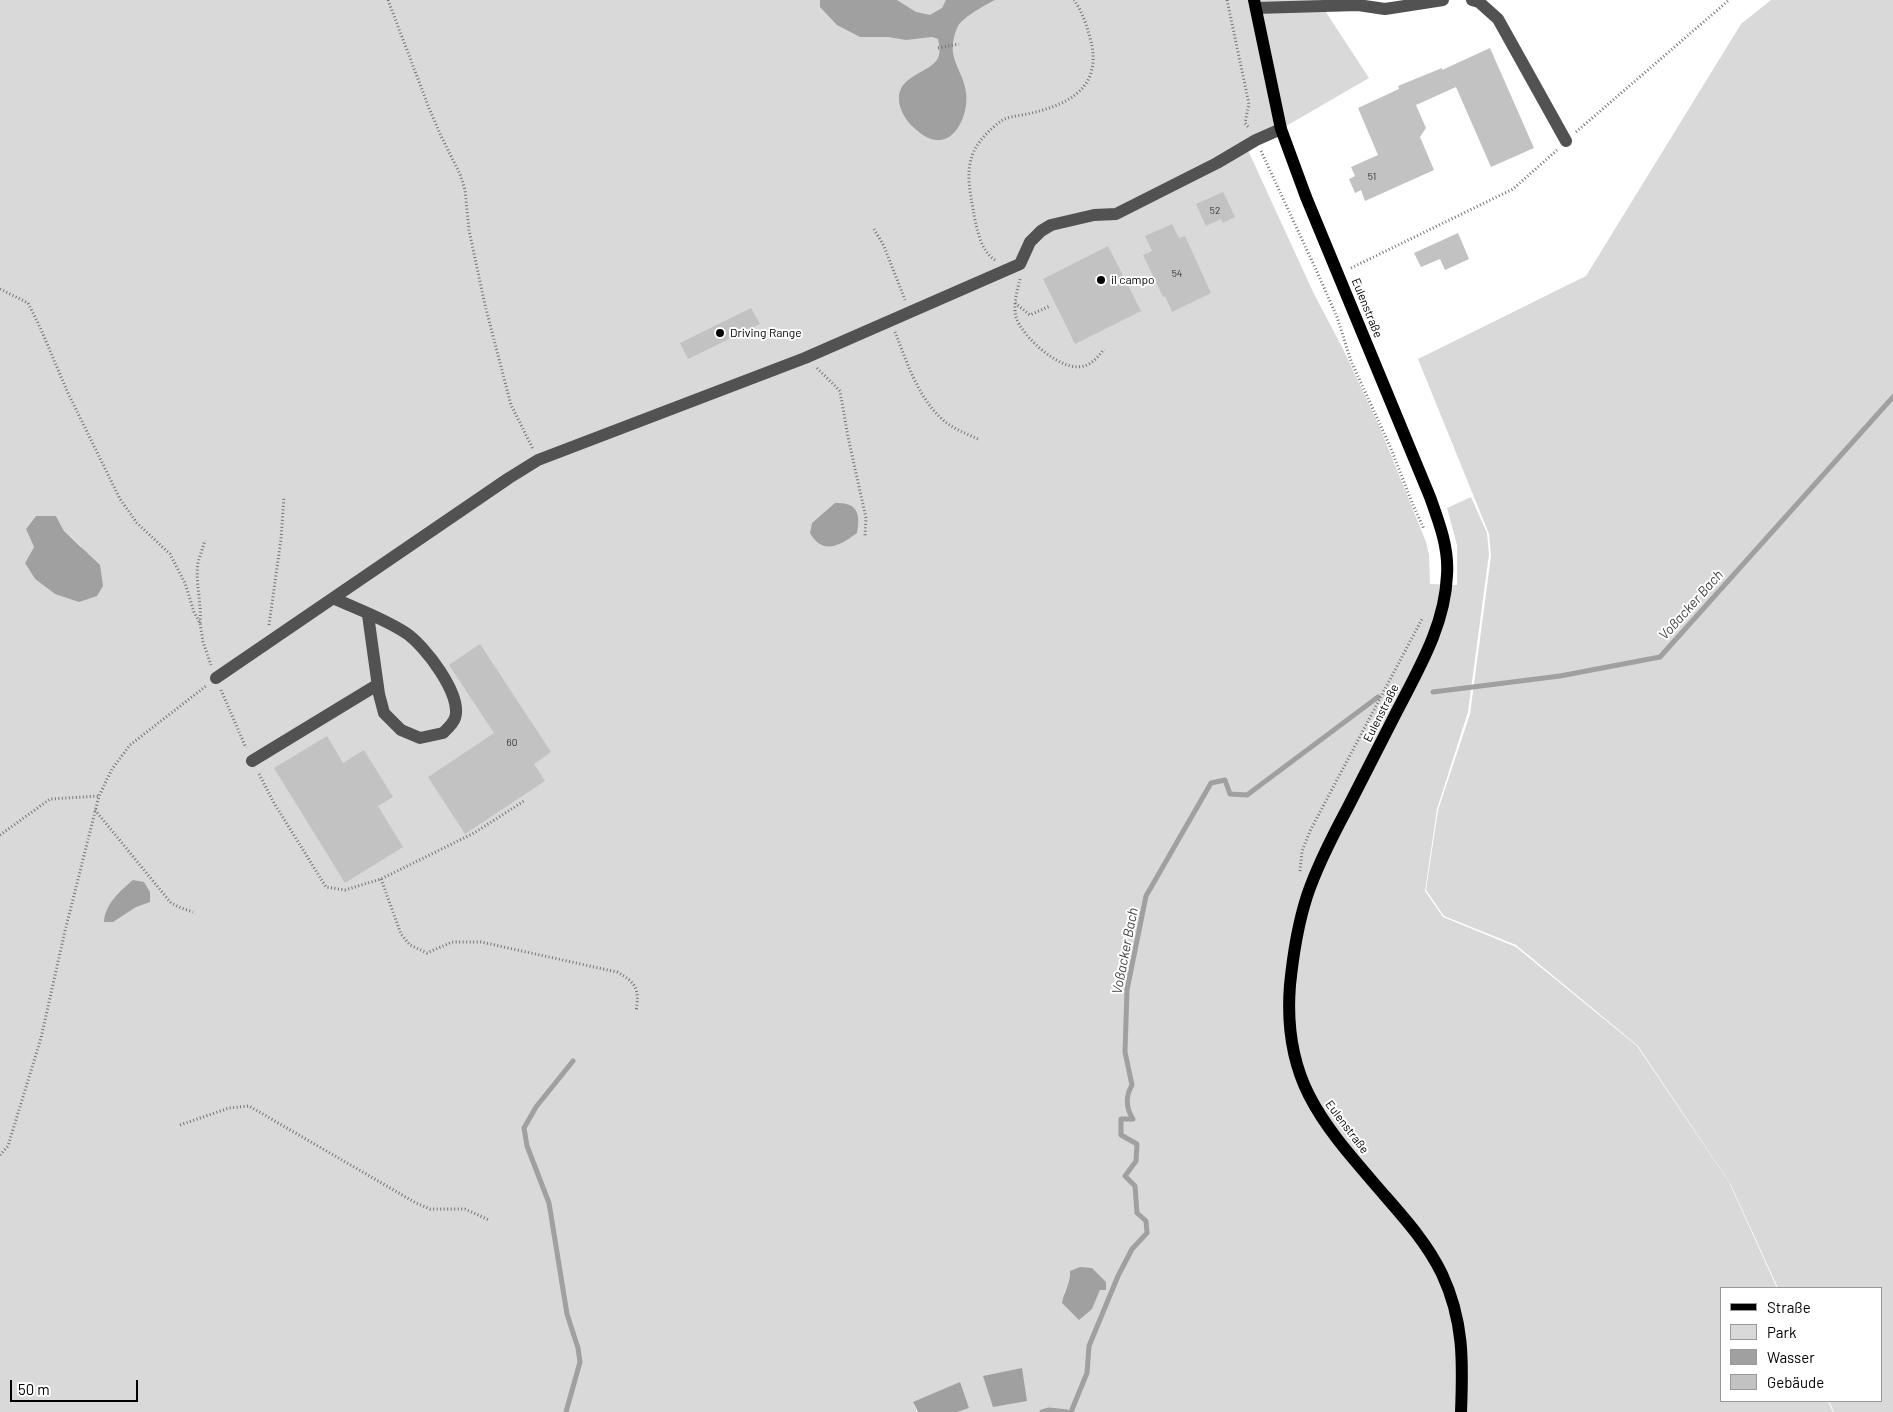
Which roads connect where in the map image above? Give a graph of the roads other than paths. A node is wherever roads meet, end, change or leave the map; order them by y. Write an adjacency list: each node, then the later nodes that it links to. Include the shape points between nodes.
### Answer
1 (1443, 0): 3 (lane, via 1385,9 1358,5)
2 (1472, 0): 5 (lane, via 1479,2 1498,19)
3 (1255, 4): 4 (main road, Eulenstraße)
4 (1281, 129): 6 (lane, via 1116,214 1094,215 1051,225 1030,242 1014,266 805,358 538,460); 11 (main road, Eulenstraße, via 1306,198 1437,515 1446,549 1448,573 1443,608 1426,655 1337,827 1307,895 1295,946 1290,987 1293,1051 1302,1082 1316,1112 1425,1244 1442,1275 1462,1341)
5 (1566, 141)
6 (333, 598): 7 (lane); 8 (lane)
7 (368, 615): 9 (lane); 9 (lane, via 407,633 426,651 456,702 455,717 443,733 430,737 420,738 400,730 384,713)
8 (216, 678)
9 (377, 685): 10 (lane)
10 (252, 761)
11 (1461, 1412)

